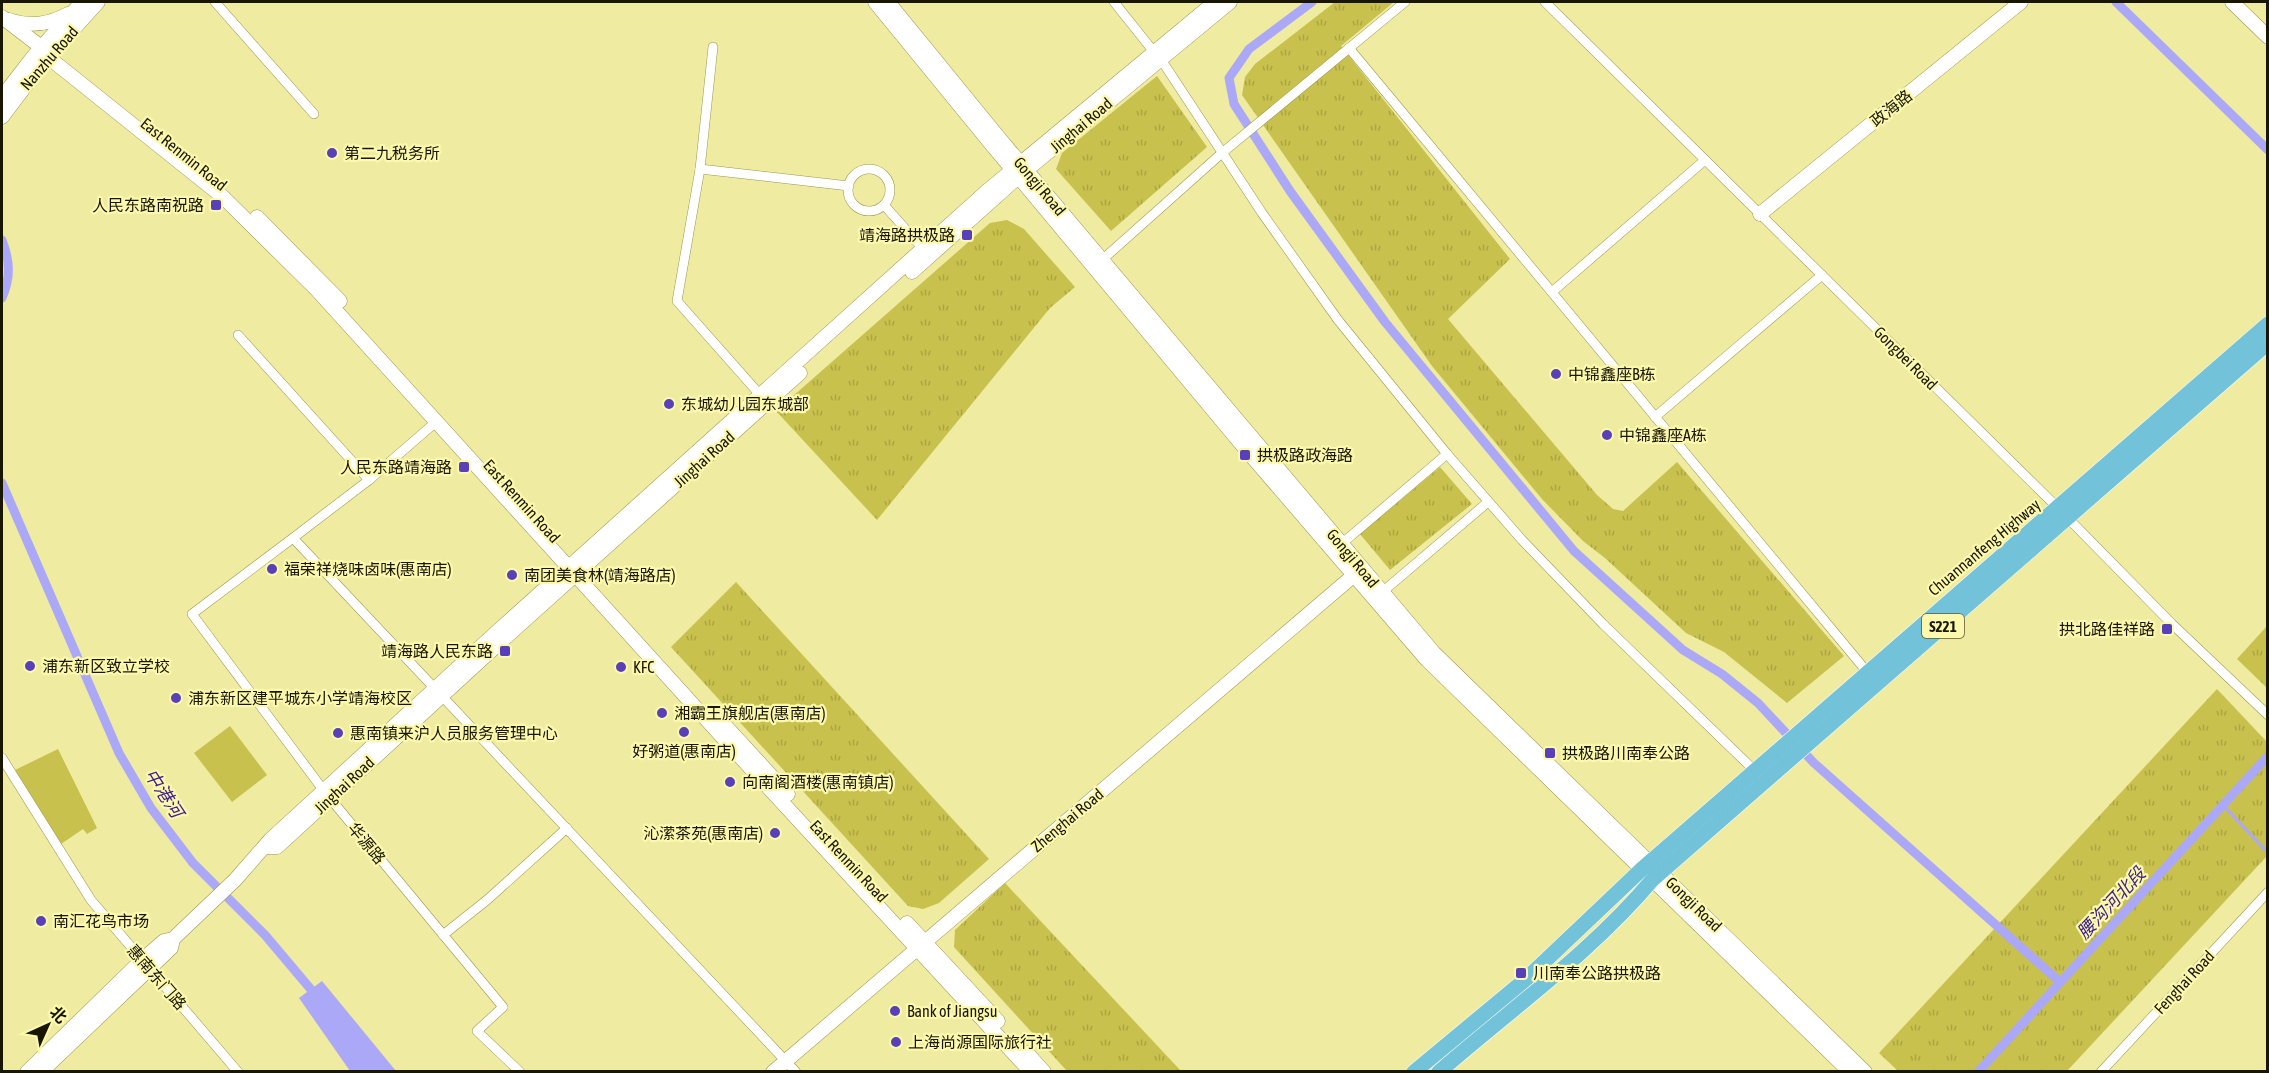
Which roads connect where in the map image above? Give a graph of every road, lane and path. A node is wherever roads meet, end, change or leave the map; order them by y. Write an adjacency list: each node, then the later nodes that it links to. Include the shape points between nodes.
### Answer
1 (98, 2): 17 (main road, Nanzhu Road)
2 (215, 2): 20 (street)
3 (875, 2): 25 (main road, Gongji Road)
4 (888, 2): 25 (main road, Gongji Road)
5 (1114, 2): 18 (street)
6 (1215, 2): 18 (main road, Jinghai Road)
7 (1230, 2): 18 (main road, Jinghai Road)
8 (1405, 2): 16 (street)
9 (1545, 2): 23 (street, Gongbei Road)
10 (2021, 2): 28 (main road, 政海路)
11 (2232, 2): 14 (main road)
12 (78, 6): 13 (main road, via 56,21 42,24 27,25); 17 (main road, Nanzhu Road)
13 (2, 16): 17 (main road, East Renmin Road)
14 (2268, 37)
15 (713, 47): 24 (street)
16 (1349, 48): 22 (street); 32 (street)
17 (48, 52): 19 (main road, Nanzhu Road); 21 (main road, Nanzhu Road); 38 (main road, East Renmin Road, via 241,214); 45 (main road, East Renmin Road, via 207,171 274,232)
18 (1157, 56): 22 (street); 25 (main road, Jinghai Road)
19 (2, 97)
20 (314, 114)
21 (2, 117)
22 (1222, 153): 30 (street); 39 (street, via 1338,320)
23 (1705, 160): 28 (street, Gongbei Road); 32 (street)
24 (700, 169): 26 (street); 36 (street, via 677,301)
25 (1019, 170): 29 (main road, Jinghai Road); 30 (main road, Gongji Road); 44 (main road, Gongji Road)
26 (849, 186): 27 (street, via 849,196 856,207 868,211); 27 (street, via 851,178 861,170 879,171 890,186)
27 (884, 205): 29 (street)
28 (1760, 214): 31 (street, Gongbei Road)
29 (927, 252): 36 (main road, Jinghai Road)
30 (1102, 260): 44 (main road, Gongji Road)
31 (1822, 275): 37 (street); 42 (street, Gongbei Road)
32 (1552, 292): 37 (street)
33 (2268, 324): 42 (main road, Chuannanfeng Highway / S221)
34 (238, 335): 40 (street)
35 (2268, 343): 42 (main road, Chuannanfeng Highway / S221)
36 (764, 399): 45 (main road, Jinghai Road)
37 (1655, 417): 48 (street)
38 (437, 421): 40 (street); 45 (main road, East Renmin Road)
39 (1446, 454): 41 (street); 44 (street)
40 (369, 480): 43 (street)
41 (1488, 502): 47 (street); 54 (street, via 1603,624)
42 (2063, 512): 48 (main road, Chuannanfeng Highway / S221, via 1948,601); 50 (street, Gongbei Road); 51 (main road, Chuannanfeng Highway / S221)
43 (293, 538): 49 (street); 55 (street, 华源路, via 192,614)
44 (1337, 548): 46 (main road, Gongji Road)
45 (576, 567): 49 (main road, Jinghai Road); 60 (main road, East Renmin Road)
46 (1358, 572): 47 (main road, Gongji Road); 60 (main road, Zhenghai Road)
47 (1378, 596): 57 (main road, Gongji Road)
48 (1868, 673): 51 (main road, Chuannanfeng Highway / S221)
49 (439, 693): 55 (main road, Jinghai Road); 56 (street)
50 (2268, 715)
51 (1813, 729): 52 (main road, Chuannanfeng Highway / S221)
52 (1783, 756): 54 (main road, Chuannanfeng Highway / S221); 57 (main road, Chuannanfeng Highway / S221)
53 (2, 758): 61 (street, 惠南东门路, via 91,900)
54 (1755, 771): 57 (main road, Chuannanfeng Highway / S221)
55 (327, 794): 59 (street, 华源路); 61 (main road, Jinghai Road, via 277,847 265,847 173,939 171,948)
56 (567, 828): 59 (street); 62 (street)
57 (1651, 870): 71 (main road); 72 (main road, via 1638,897 1575,958); 73 (main road, Gongji Road); 74 (main road, Gongji Road)
58 (2268, 892): 75 (street, Fenghai Road)
59 (443, 935): 66 (street, 华源路, via 503,1007 477,1031)
60 (921, 945): 62 (main road, Zhenghai Road); 69 (main road, East Renmin Road); 70 (main road, East Renmin Road)
61 (146, 964): 63 (main road, Jinghai Road); 64 (main road, Jinghai Road); 65 (street, 惠南东门路)
62 (786, 1060): 67 (main road, Zhenghai Road); 68 (street)
63 (27, 1071)
64 (41, 1071)
65 (238, 1071)
66 (520, 1071)
67 (773, 1071)
68 (796, 1071)
69 (1031, 1071)
70 (1044, 1071)
71 (1414, 1071)
72 (1439, 1071)
73 (1850, 1071)
74 (1865, 1071)
75 (2101, 1071)

